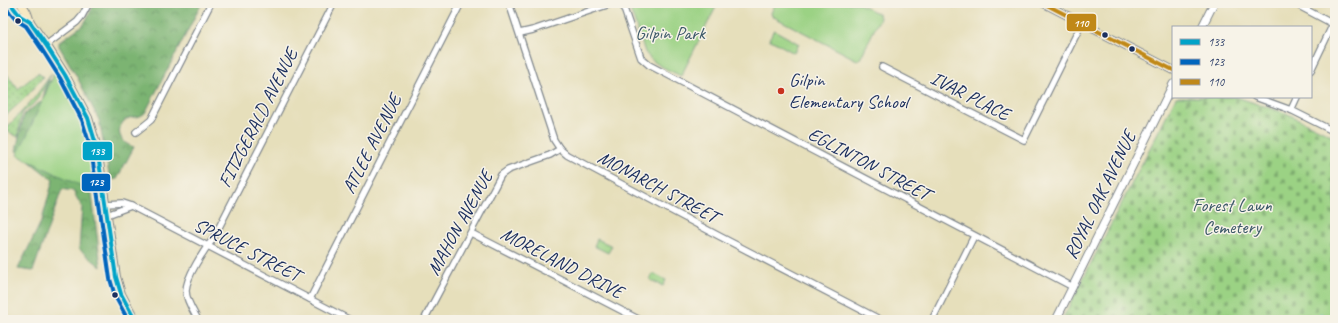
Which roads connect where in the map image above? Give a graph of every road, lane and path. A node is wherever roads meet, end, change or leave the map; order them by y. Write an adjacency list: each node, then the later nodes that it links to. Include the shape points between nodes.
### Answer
1 (10, 3): 13 (main road, via 20,16)
2 (21, 3): 13 (main road)
3 (89, 3): 17 (street, via 77,22)
4 (211, 3): 25 (street, via 151,120)
5 (334, 3): 33 (street, FITZGERALD AVENUE)
6 (462, 3): 35 (street, ATLEE AVENUE)
7 (509, 3): 16 (street, MONARCH STREET)
8 (613, 3): 16 (street)
9 (622, 3): 32 (street, EGLINTON STREET, via 641,58 649,65)
10 (1214, 3): 15 (street)
11 (1298, 3): 19 (street, via 1333,24)
12 (1047, 4): 14 (street)
13 (30, 22): 17 (main road)
14 (1082, 23): 18 (street, IVAR PLACE, via 1024,140); 20 (street)
15 (1202, 26)
16 (520, 33): 27 (street, MONARCH STREET, via 551,130)
17 (46, 45): 28 (main road, via 66,75 88,118)
18 (882, 67)
19 (1312, 68)
20 (1172, 69)
21 (1172, 86): 34 (street, ROYAL OAK AVENUE)
22 (1258, 98): 24 (street)
23 (1297, 98): 24 (street)
24 (1291, 110): 26 (street)
25 (136, 132)
26 (1335, 132)
27 (560, 149): 31 (street, MAHON AVENUE, via 500,175); 41 (street, MONARCH STREET, via 575,160)
28 (106, 204): 29 (street, SPRUCE STREET, via 122,203); 30 (main road)
29 (131, 206): 30 (street); 33 (street, SPRUCE STREET)
30 (107, 215): 36 (main road, via 116,277 121,294)
31 (471, 232): 39 (street, MAHON AVENUE); 40 (street, MORELAND DRIVE)
32 (974, 236): 34 (street, EGLINTON STREET); 42 (street)
33 (207, 247): 35 (street, SPRUCE STREET); 37 (street, FITZGERALD AVENUE, via 187,284 186,292)
34 (1073, 287): 43 (street, ROYAL OAK AVENUE)
35 (310, 299): 38 (street, SPRUCE STREET)
36 (135, 320)
37 (198, 320)
38 (350, 320)
39 (424, 320)
40 (640, 320)
41 (881, 320)
42 (932, 320)
43 (1056, 320)

